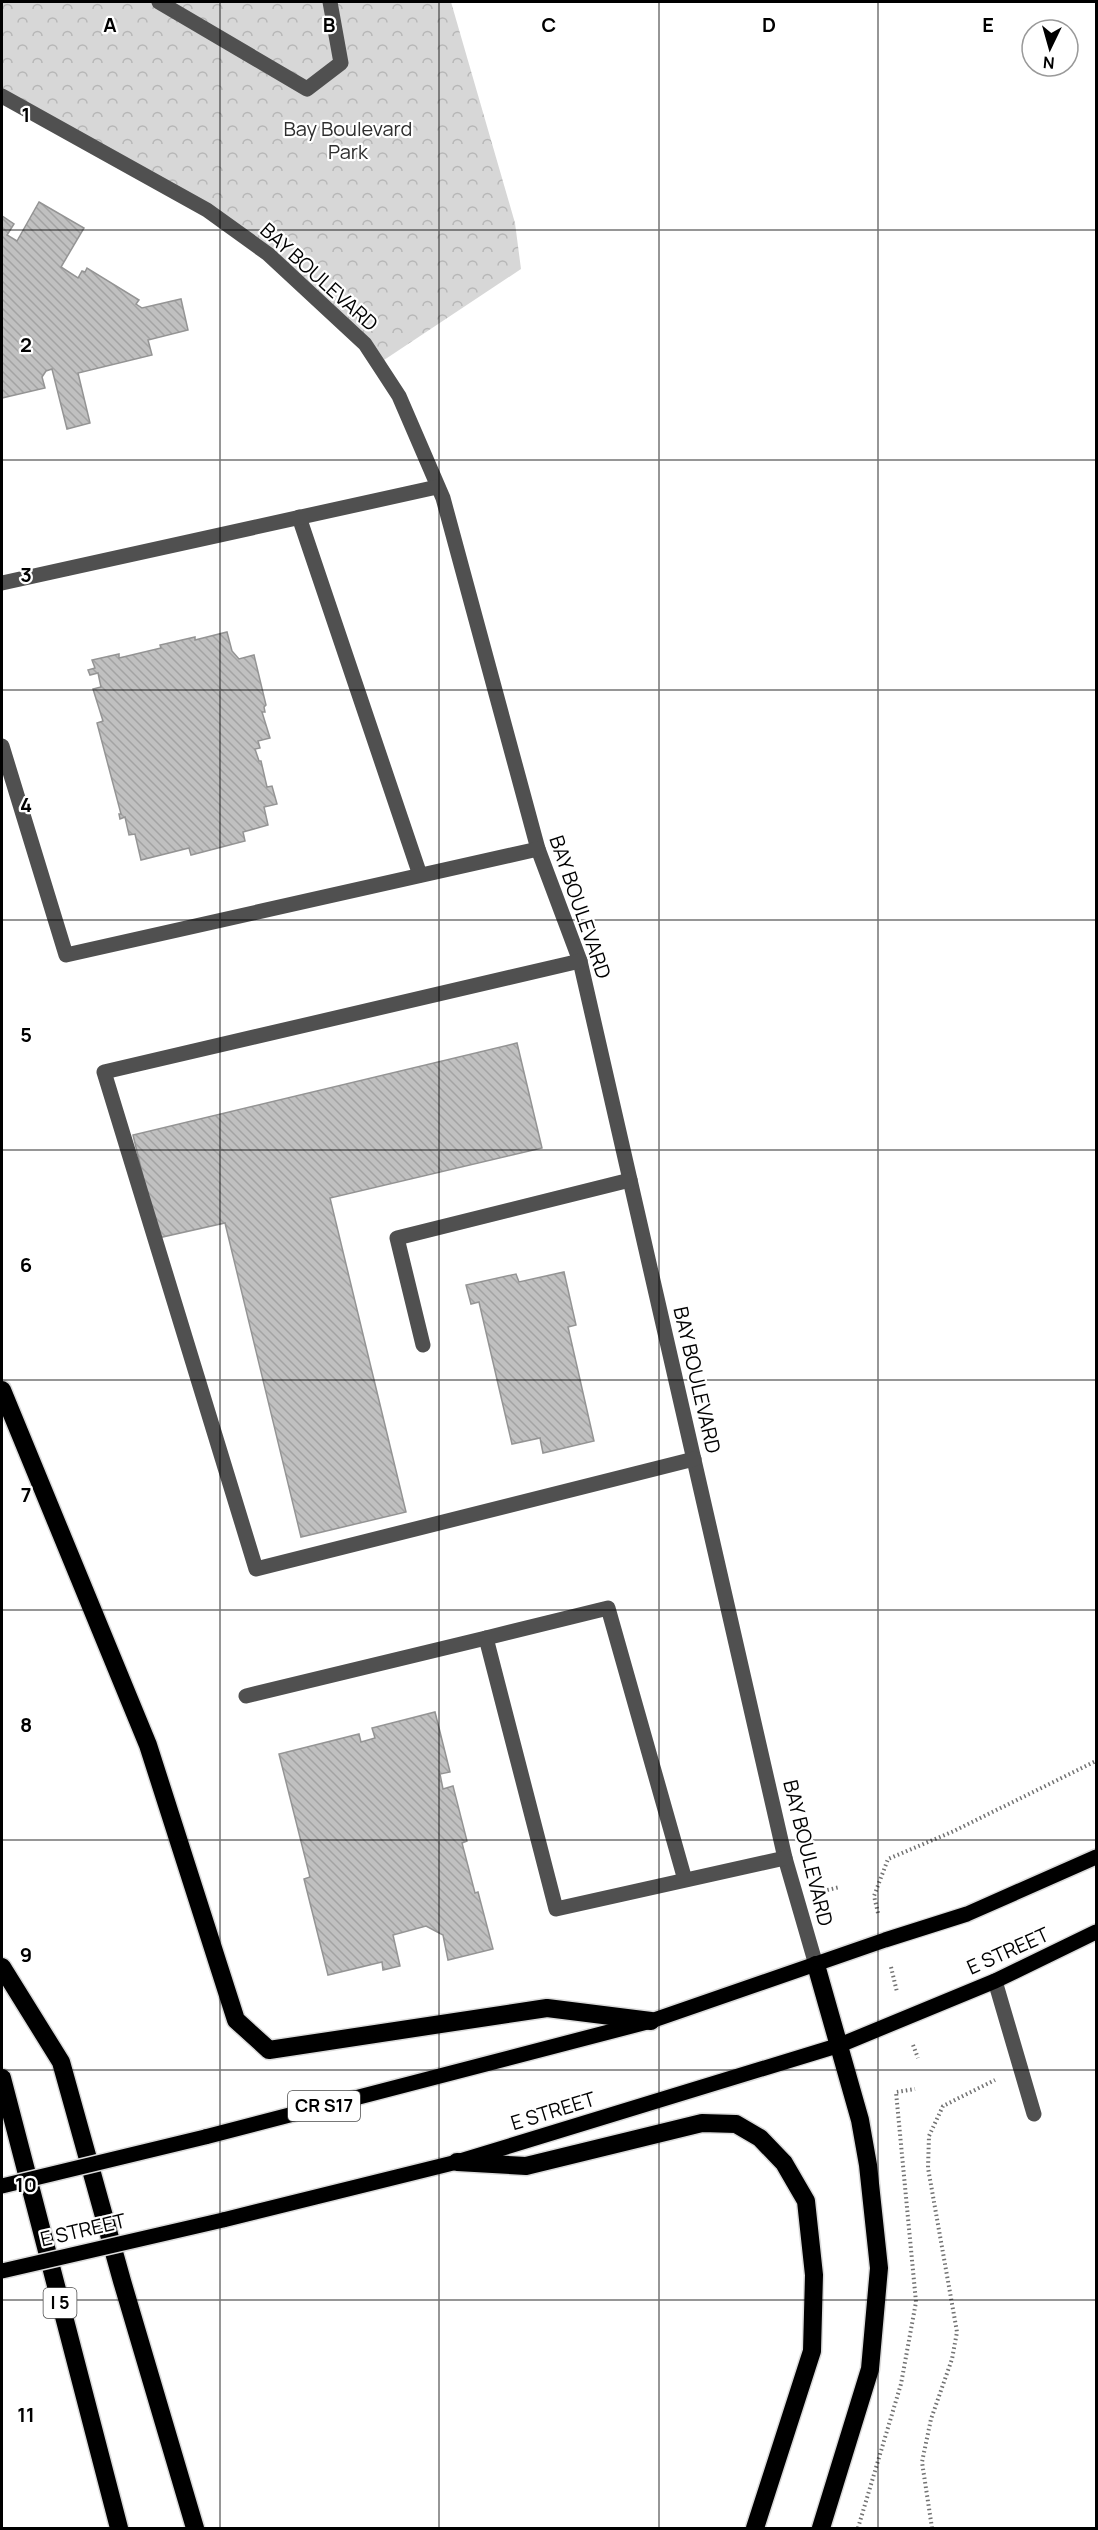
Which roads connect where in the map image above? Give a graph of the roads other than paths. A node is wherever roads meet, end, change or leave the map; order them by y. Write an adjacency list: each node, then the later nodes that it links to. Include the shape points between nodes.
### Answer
1 (159, 2): 2 (street, via 307,89 341,63)
2 (330, 2)
3 (2, 96): 4 (street, BAY BOULEVARD, via 207,210 268,254 364,344 399,396)
4 (437, 486): 5 (street); 8 (street, BAY BOULEVARD)
5 (299, 517): 6 (street); 9 (street)
6 (2, 583)
7 (2, 746): 9 (street, via 66,955)
8 (538, 849): 9 (street); 10 (street, BAY BOULEVARD)
9 (420, 876)
10 (580, 961): 11 (street, BAY BOULEVARD); 14 (street, via 104,1072 256,1569)
11 (630, 1180): 12 (street, via 397,1238); 14 (street, BAY BOULEVARD)
12 (423, 1345)
13 (2, 1390): 24 (highway, via 148,1745 236,2020 269,2050 547,2008)
14 (694, 1459): 18 (street, BAY BOULEVARD)
15 (486, 1638): 16 (street); 19 (street, via 608,1608); 19 (street, via 556,1909)
16 (246, 1696)
17 (1096, 1857): 21 (main road, via 966,1914)
18 (785, 1858): 19 (street); 21 (street, BAY BOULEVARD)
19 (685, 1881)
20 (1096, 1932): 23 (main road, E STREET)
21 (816, 1965): 24 (main road, CR S17); 25 (highway)
22 (2, 1967): 32 (highway, via 61,2062)
23 (995, 1981): 25 (main road, E STREET); 27 (street)
24 (651, 2021): 29 (main road, CR S17, bridge)
25 (840, 2045): 28 (main road, E STREET); 34 (highway, via 864,2142 879,2268 870,2368)
26 (2, 2078): 31 (highway, I 5)
27 (1034, 2114)
28 (458, 2162): 30 (main road, E STREET, bridge); 33 (highway, via 526,2166 702,2123 736,2124 760,2139 784,2163 806,2201 814,2275 812,2351)
29 (2, 2186)
30 (2, 2271)
31 (119, 2529)
32 (195, 2529)
33 (755, 2529)
34 (821, 2529)

